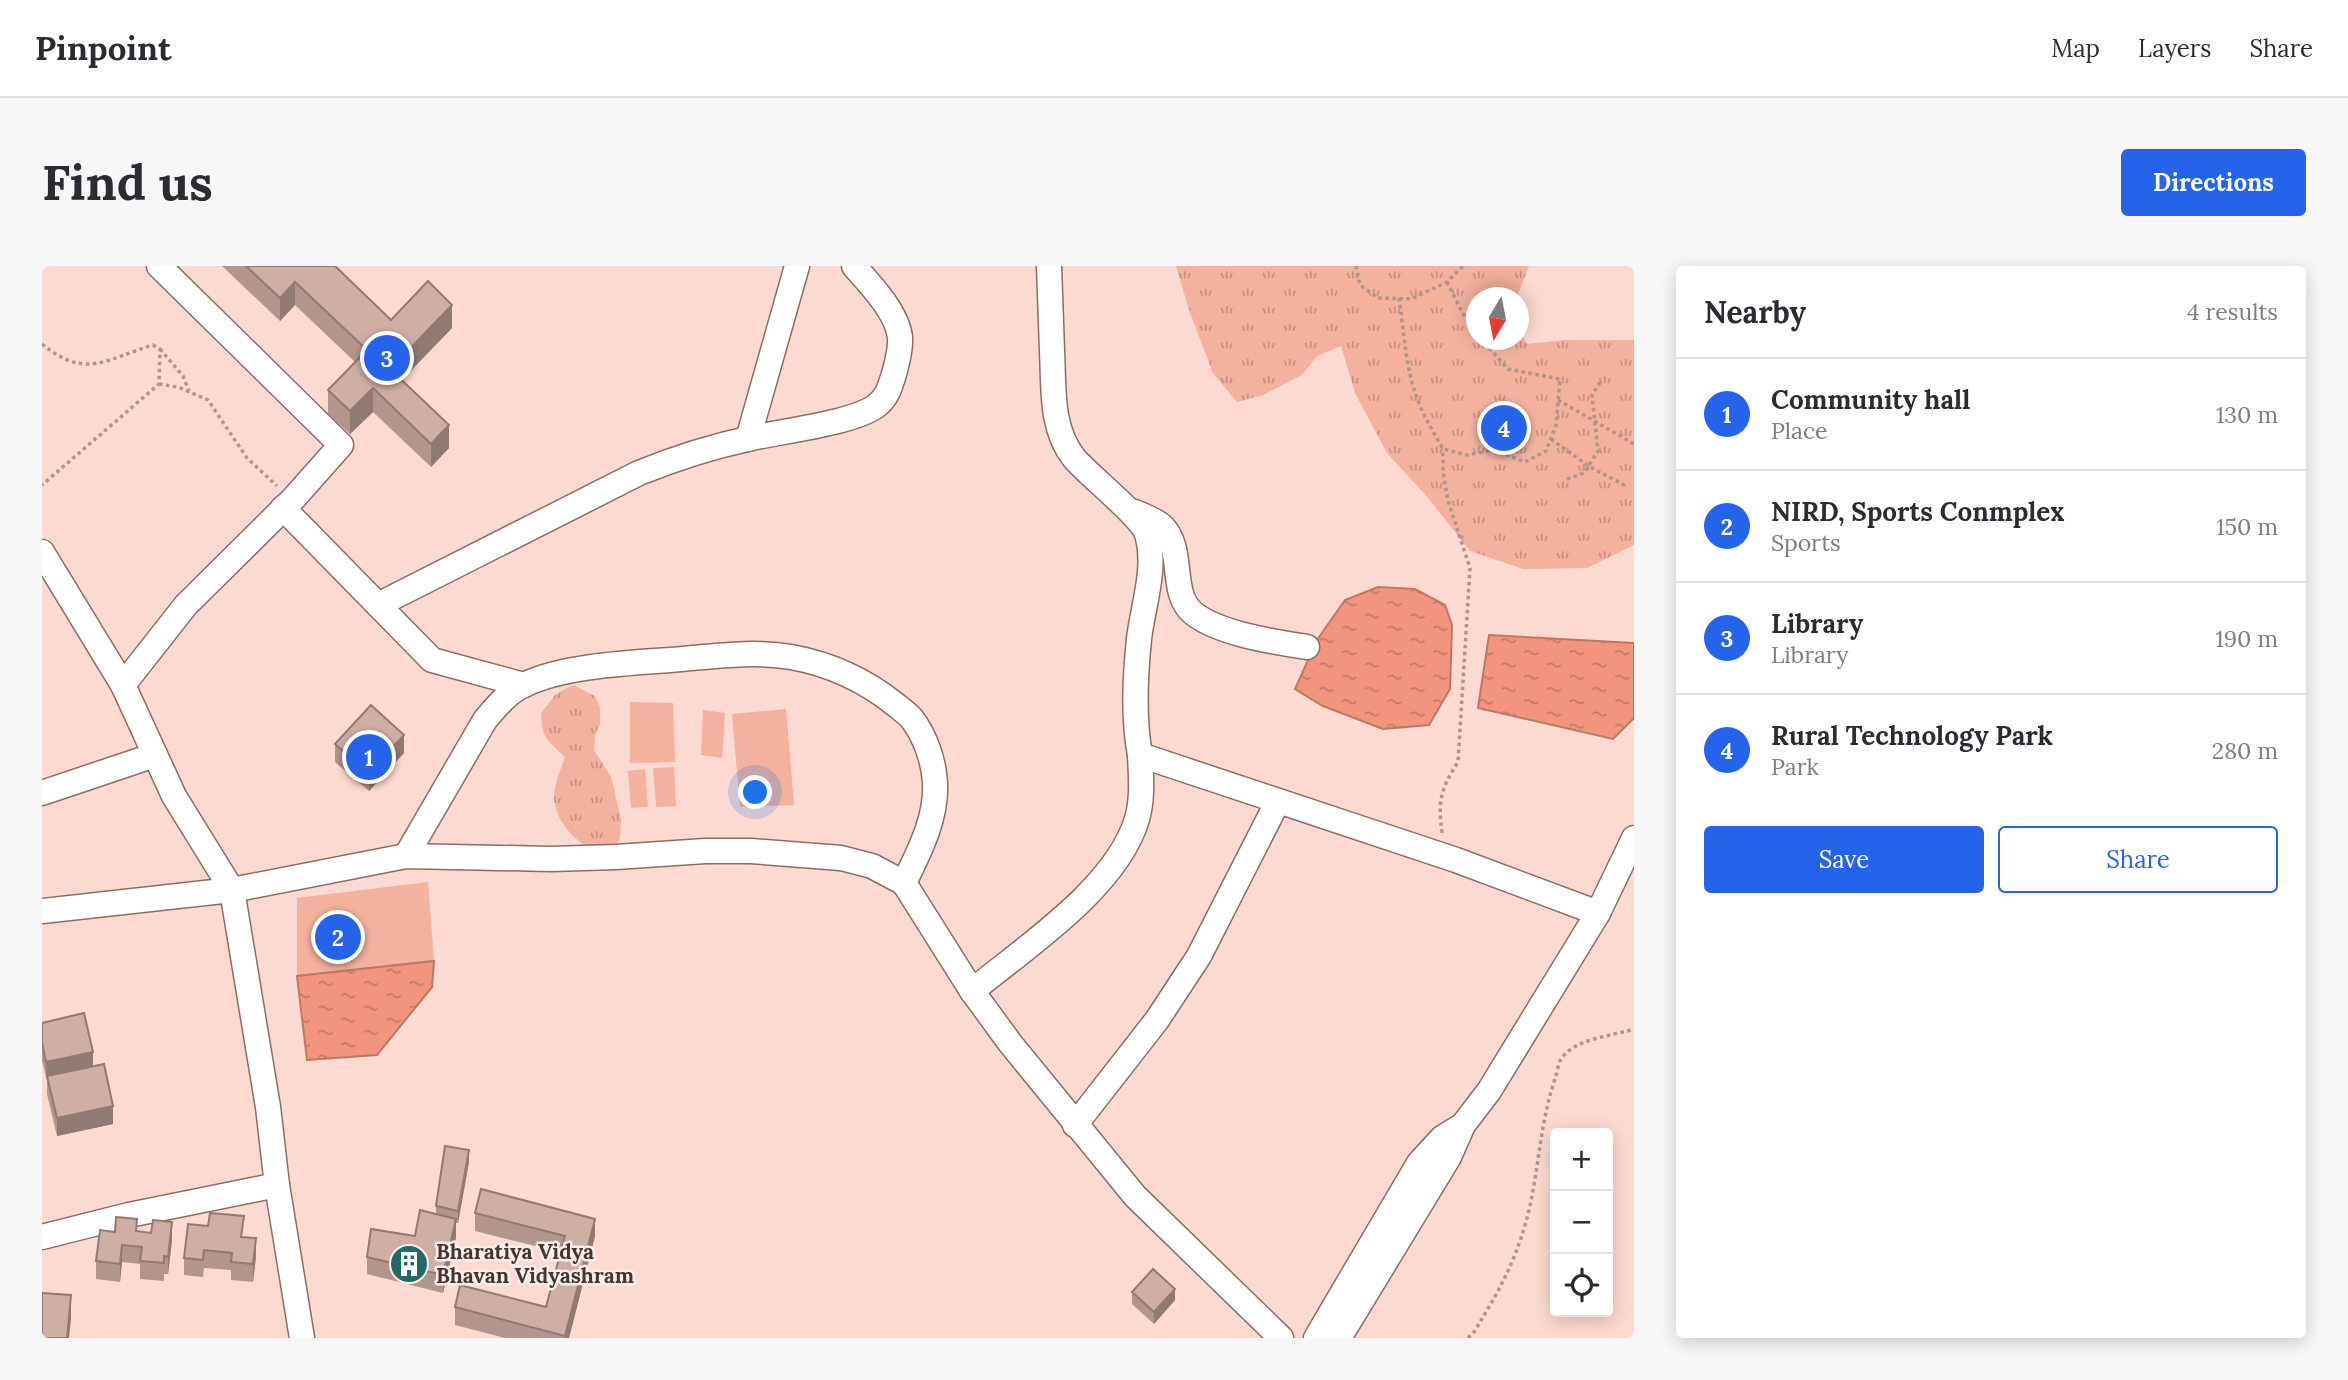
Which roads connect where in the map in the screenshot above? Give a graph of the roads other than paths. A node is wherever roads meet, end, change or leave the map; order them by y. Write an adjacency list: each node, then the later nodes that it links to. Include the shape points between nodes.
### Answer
1 (159, 266): 6 (street, via 341,445)
2 (797, 266): 5 (street)
3 (854, 266): 5 (street, via 879,295 900,337 888,393 877,406 858,416)
4 (1049, 266): 7 (street, via 1055,411 1062,438 1073,457)
5 (748, 439): 9 (street, via 639,473)
6 (289, 503): 9 (street); 11 (street, via 186,605)
7 (1126, 508): 10 (street, via 1164,528 1181,591 1193,613 1236,632); 14 (street, via 1147,531 1150,553 1135,704)
8 (42, 552): 11 (street)
9 (378, 605): 12 (street, via 432,660)
10 (1307, 647)
11 (123, 685): 13 (street)
12 (524, 685): 18 (street, via 485,720); 19 (street, via 561,673 612,665 751,654 837,668 879,691 911,718 929,750 935,783 932,812)
13 (155, 755): 15 (street); 20 (street, via 174,796)
14 (1140, 755): 16 (street); 23 (street, via 1138,818 1125,849 1106,876)
15 (43, 789)
16 (1278, 801): 22 (street); 24 (street, via 1192,967 1157,1020)
17 (1634, 838): 22 (street)
18 (406, 856): 19 (street, via 551,859 751,851 841,858 872,866); 20 (street)
19 (904, 883): 23 (street)
20 (232, 890): 21 (street); 26 (street)
21 (42, 911)
22 (1598, 913): 25 (street, via 1489,1091)
23 (972, 991): 24 (street)
24 (1074, 1125): 29 (street, via 1135,1196)
25 (1463, 1125): 30 (street, via 1419,1163); 31 (street, via 1449,1157)
26 (277, 1185): 27 (street); 28 (street)
27 (42, 1237)
28 (302, 1338)
29 (1281, 1338)
30 (1316, 1338)
31 (1339, 1338)

